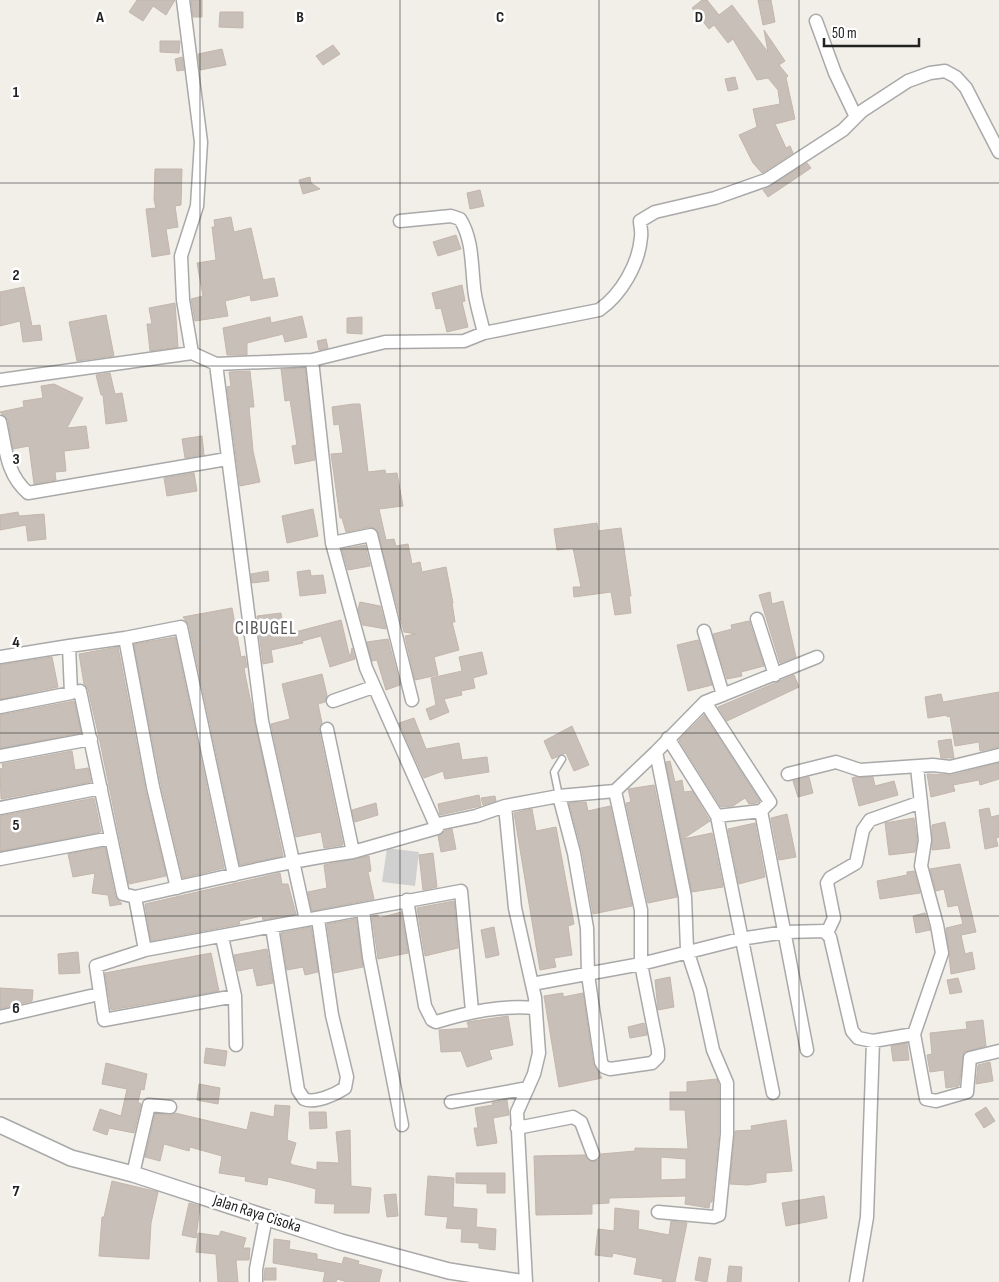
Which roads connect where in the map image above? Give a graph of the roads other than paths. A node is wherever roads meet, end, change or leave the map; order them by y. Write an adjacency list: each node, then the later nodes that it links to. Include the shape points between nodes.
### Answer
1 (183, 0): 7 (street, via 200,142 197,206 181,256 183,300)
2 (816, 21): 3 (street)
3 (856, 117): 4 (street, via 908,81 945,71 966,88); 6 (street, via 843,130 766,180 716,198 655,212 642,219 636,263 613,300 599,310)
4 (999, 152)
5 (400, 221): 6 (street, via 451,216 460,219 470,246 475,294)
6 (484, 333): 8 (street, via 464,340 385,342)
7 (192, 353): 9 (street); 10 (street)
8 (312, 360): 9 (street); 13 (street)
9 (216, 364): 12 (street)
10 (0, 380)
11 (0, 422): 12 (street, via 10,469 16,483 28,493)
12 (227, 459): 49 (street, via 262,721)
13 (332, 543): 21 (street); 24 (street, via 371,535)
14 (757, 619): 20 (street)
15 (704, 631): 23 (street)
16 (125, 638): 17 (street); 50 (street, via 181,626); 51 (street, via 153,787)
17 (69, 646): 18 (street); 22 (street)
18 (0, 657)
19 (817, 657): 20 (street)
20 (775, 675): 23 (street)
21 (373, 687): 25 (street); 45 (street)
22 (71, 693): 27 (street); 30 (street, via 80,691)
23 (723, 695): 26 (street)
24 (412, 700)
25 (333, 701)
26 (705, 702): 29 (street); 43 (street, via 770,802)
27 (0, 707)
28 (327, 729): 47 (street)
29 (668, 738): 31 (street); 44 (street)
30 (91, 739): 33 (street); 37 (street)
31 (656, 752): 38 (street); 62 (street, via 685,898)
32 (999, 755): 35 (street, via 950,767)
33 (0, 756)
34 (562, 759): 39 (lane, via 554,772)
35 (917, 767): 36 (street, via 860,770 836,762); 40 (street)
36 (788, 774)
37 (101, 788): 42 (street); 46 (street)
38 (615, 791): 39 (street); 63 (street, via 641,910)
39 (559, 796): 41 (street); 64 (street, via 574,853 587,928)
40 (921, 802): 58 (street, via 870,820 863,830 856,863 827,883 834,918); 71 (street, via 925,840 921,866 942,953)
41 (505, 806): 45 (street, via 438,824); 65 (street, via 515,908)
42 (0, 808)
43 (761, 811): 44 (street); 57 (street)
44 (717, 816): 60 (street)
45 (437, 828): 47 (street)
46 (111, 838): 48 (street); 52 (street, via 123,894)
47 (353, 852): 49 (street)
48 (0, 859)
49 (293, 861): 50 (street); 55 (street)
50 (234, 875): 51 (street)
51 (177, 888): 52 (street)
52 (135, 896): 61 (street)
53 (408, 900): 54 (street); 69 (street, via 428,1015 436,1022); 69 (street, via 461,891)
54 (363, 910): 55 (street); 81 (street, via 369,958)
55 (312, 920): 56 (street); 56 (street, via 347,1077 345,1088 313,1101 304,1099 298,1090)
56 (272, 927): 59 (street)
57 (786, 932): 58 (street); 60 (street); 74 (street)
58 (827, 932): 72 (street, via 846,997 852,1031 858,1038)
59 (222, 937): 61 (street); 67 (street)
60 (740, 939): 62 (street); 77 (street)
61 (145, 950): 66 (street, via 96,966)
62 (687, 950): 63 (street); 85 (street, via 700,990 713,1050 727,1083 727,1134 719,1215)
63 (641, 964): 64 (street); 64 (street, via 658,1050 658,1057 652,1063 604,1067)
64 (588, 975): 65 (street)
65 (532, 984): 68 (street)
66 (99, 994): 67 (street, via 104,1020); 70 (street)
67 (235, 996): 73 (street)
68 (535, 1008): 69 (street, via 518,1006); 76 (street, via 539,1052)
69 (472, 1011)
70 (0, 1017)
71 (914, 1034): 72 (street); 75 (street, via 923,1089 926,1099 931,1100 967,1092 970,1058)
72 (873, 1040): 90 (street, via 866,1218)
73 (236, 1045)
74 (807, 1050)
75 (999, 1051)
76 (528, 1088): 78 (street); 82 (street, via 517,1112)
77 (773, 1093)
78 (451, 1102)
79 (170, 1107): 84 (street, via 149,1105)
80 (0, 1125): 84 (street, Jalan Raya Cisoka, via 71,1158)
81 (402, 1125)
82 (517, 1128): 83 (street, via 573,1117 581,1122); 89 (street)
83 (593, 1154)
84 (133, 1174): 86 (street, Jalan Raya Cisoka)
85 (658, 1212)
86 (266, 1217): 87 (street); 88 (street, Jalan Raya Cisoka, via 392,1257 449,1271)
87 (256, 1282)
88 (519, 1282)
89 (526, 1282)
90 (856, 1282)

